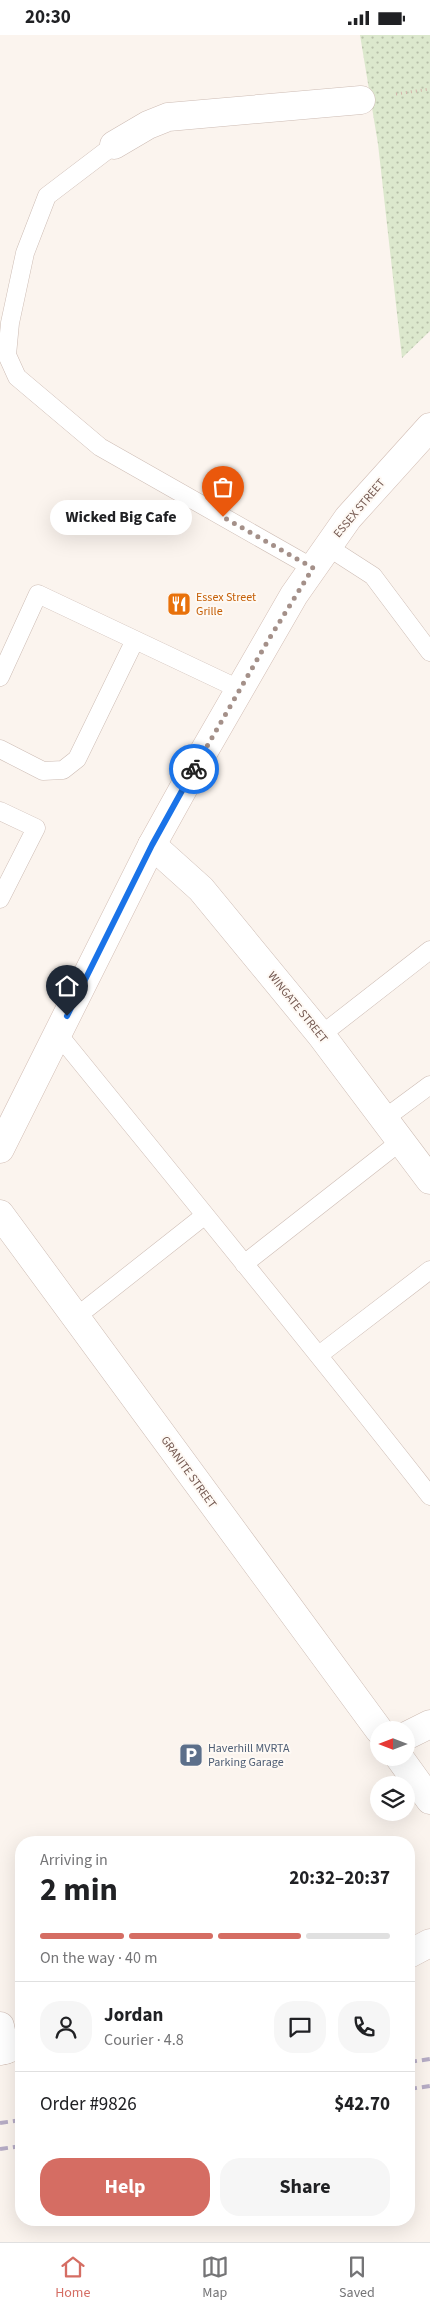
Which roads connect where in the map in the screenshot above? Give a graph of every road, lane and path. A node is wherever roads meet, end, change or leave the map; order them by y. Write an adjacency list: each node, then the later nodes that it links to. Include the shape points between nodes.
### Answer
1 (361, 99): 2 (street, via 168,117)
2 (114, 145): 4 (lane, via 47,197 25,253 10,323 7,355 17,377 100,447)
3 (430, 427): 4 (street, ESSEX STREET, via 348,518)
4 (320, 558): 6 (lane, via 373,576); 8 (street, ESSEX STREET, via 294,595)
5 (135, 640): 7 (lane, via 38,594); 8 (lane); 9 (lane, via 77,759 63,770 43,771)
6 (430, 652)
7 (0, 677)
8 (239, 689): 11 (street, ESSEX STREET)
9 (0, 749)
10 (0, 811): 12 (lane, via 36,828)
11 (152, 845): 14 (street, ESSEX STREET); 15 (street, WINGATE STREET, via 201,889)
12 (0, 899)
13 (430, 950): 15 (lane)
14 (58, 1034): 19 (street, ESSEX STREET); 22 (lane)
15 (321, 1035): 17 (street, WINGATE STREET)
16 (430, 1085): 17 (lane)
17 (384, 1119): 18 (street, WINGATE STREET)
18 (401, 1141): 20 (street, WINGATE STREET); 23 (lane)
19 (0, 1149)
20 (430, 1180)
21 (0, 1214): 25 (street, GRANITE STREET)
22 (204, 1216): 23 (lane); 25 (lane)
23 (244, 1264): 26 (lane)
24 (430, 1270): 26 (lane)
25 (76, 1317): 28 (street, GRANITE STREET)
26 (319, 1355): 27 (lane)
27 (430, 1496)
28 (372, 1721)
29 (430, 1724): 30 (street)
30 (415, 1732)
31 (405, 1766): 32 (street)
32 (430, 1800)
33 (430, 1943): 34 (street)
34 (415, 1951)

